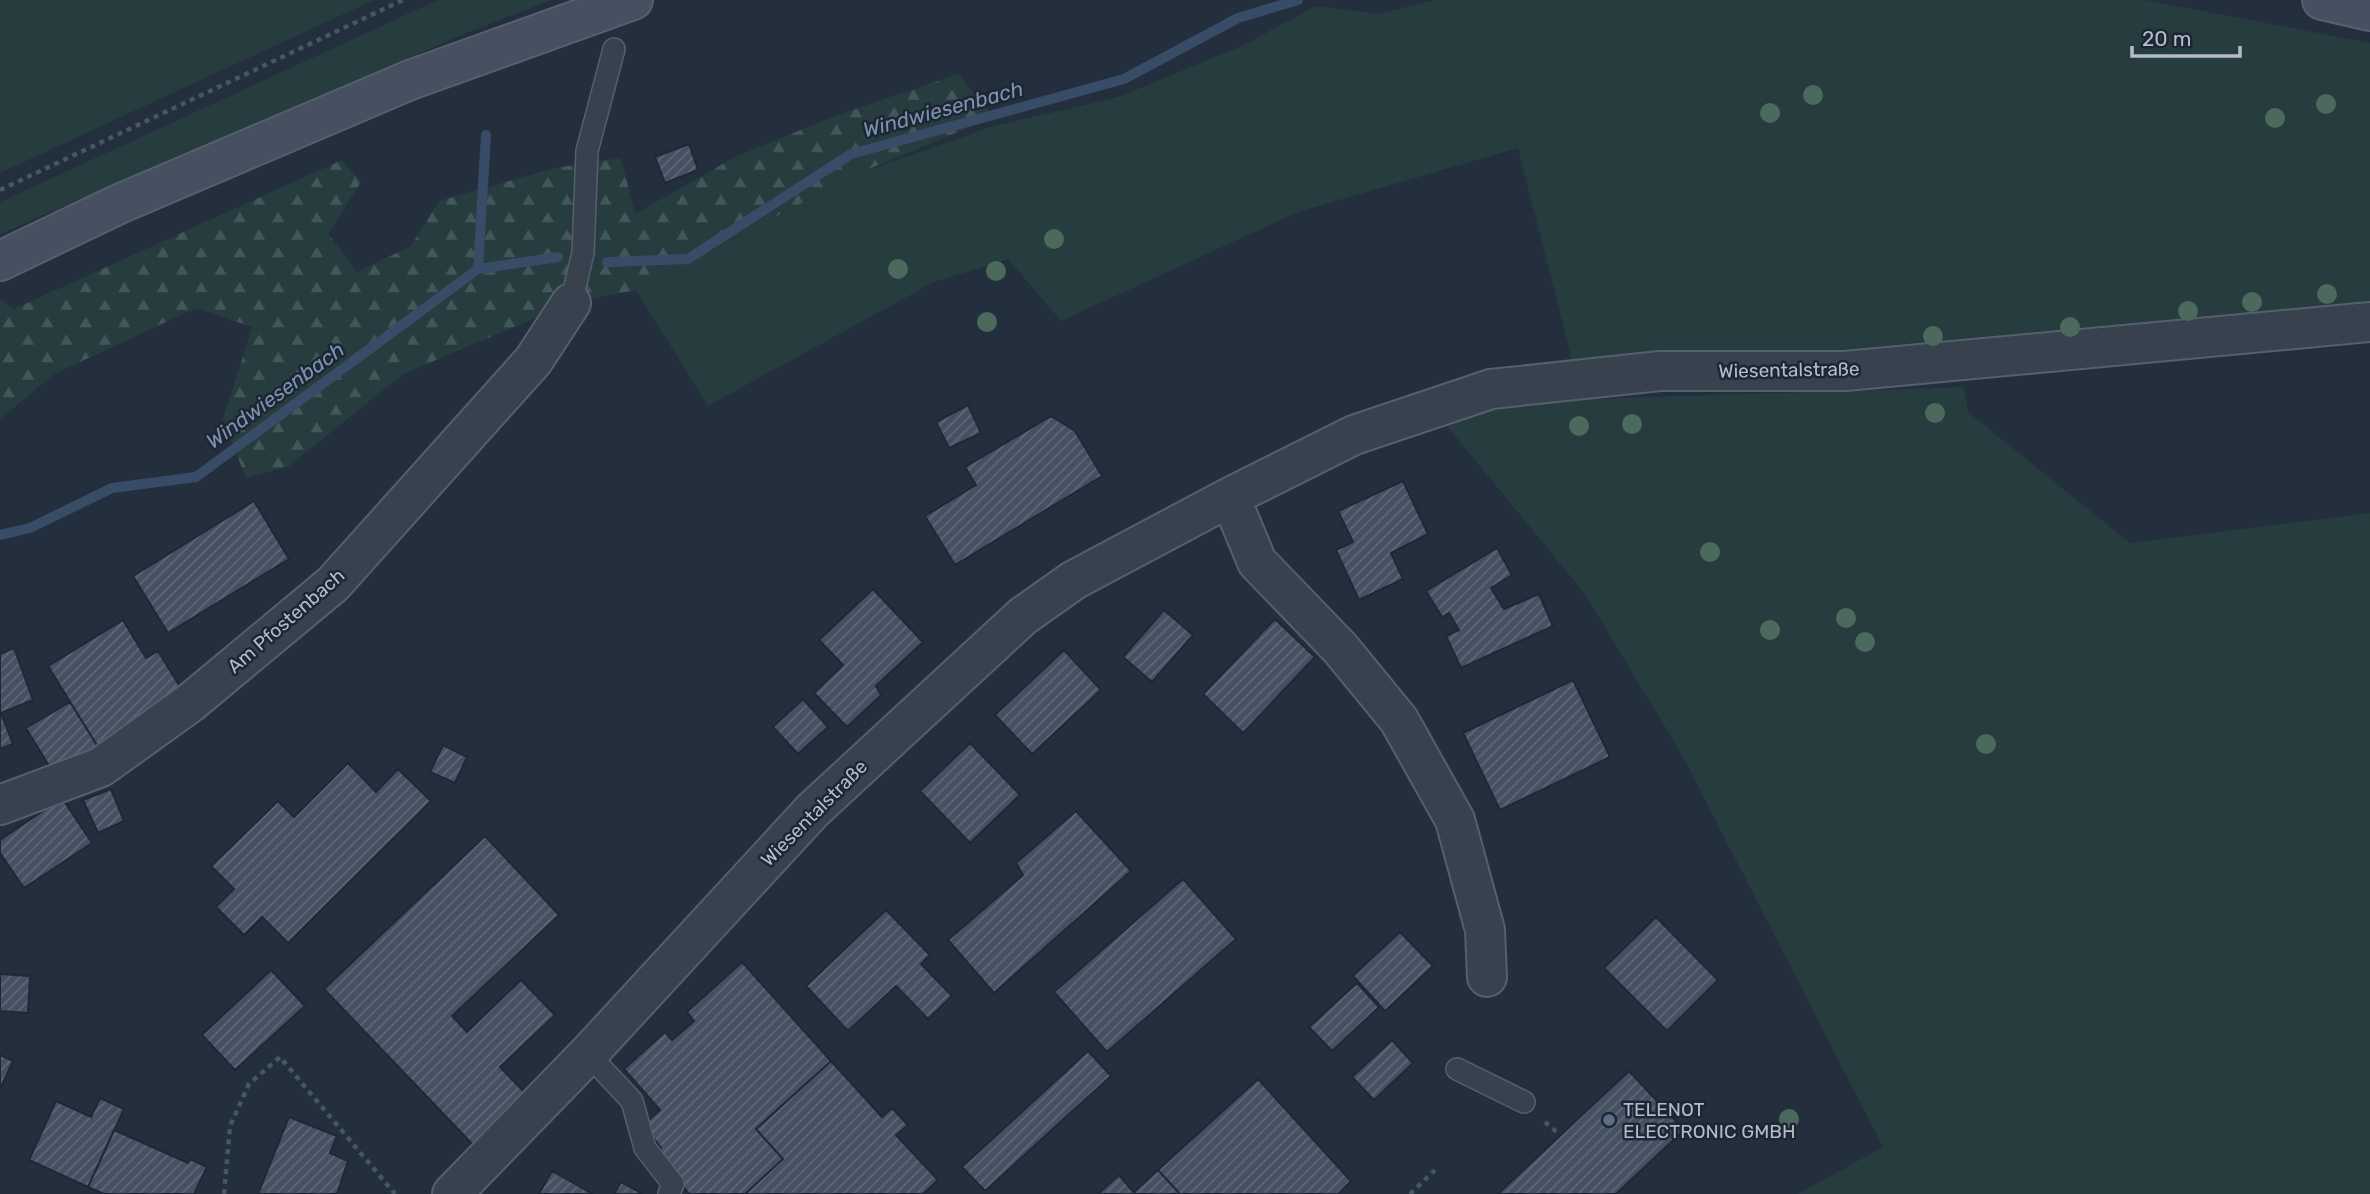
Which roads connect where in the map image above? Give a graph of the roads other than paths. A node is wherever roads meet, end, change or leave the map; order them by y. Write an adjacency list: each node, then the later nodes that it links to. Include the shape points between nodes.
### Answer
1 (633, 0): 5 (main road, via 410,80 119,204)
2 (2322, 0): 3 (main road)
3 (2370, 11)
4 (614, 48): 6 (lane, via 587,151 583,253)
5 (0, 261)
6 (571, 303): 9 (street, Am Pfostenbach, via 533,361 333,584 190,703 101,768)
7 (2370, 322): 8 (street, Wiesentalstraße, via 1845,372 1660,370 1491,389 1354,435)
8 (1230, 497): 10 (street, via 1257,562 1339,648 1399,720 1455,820 1485,930); 11 (street, Wiesentalstraße, via 1074,580 1023,616 813,810)
9 (0, 805)
10 (1487, 976)
11 (588, 1054): 14 (street, Wiesentalstraße); 15 (lane, via 632,1101 645,1148 673,1184)
12 (1457, 1069): 13 (lane)
13 (1524, 1102)
14 (453, 1194)
15 (669, 1194)

